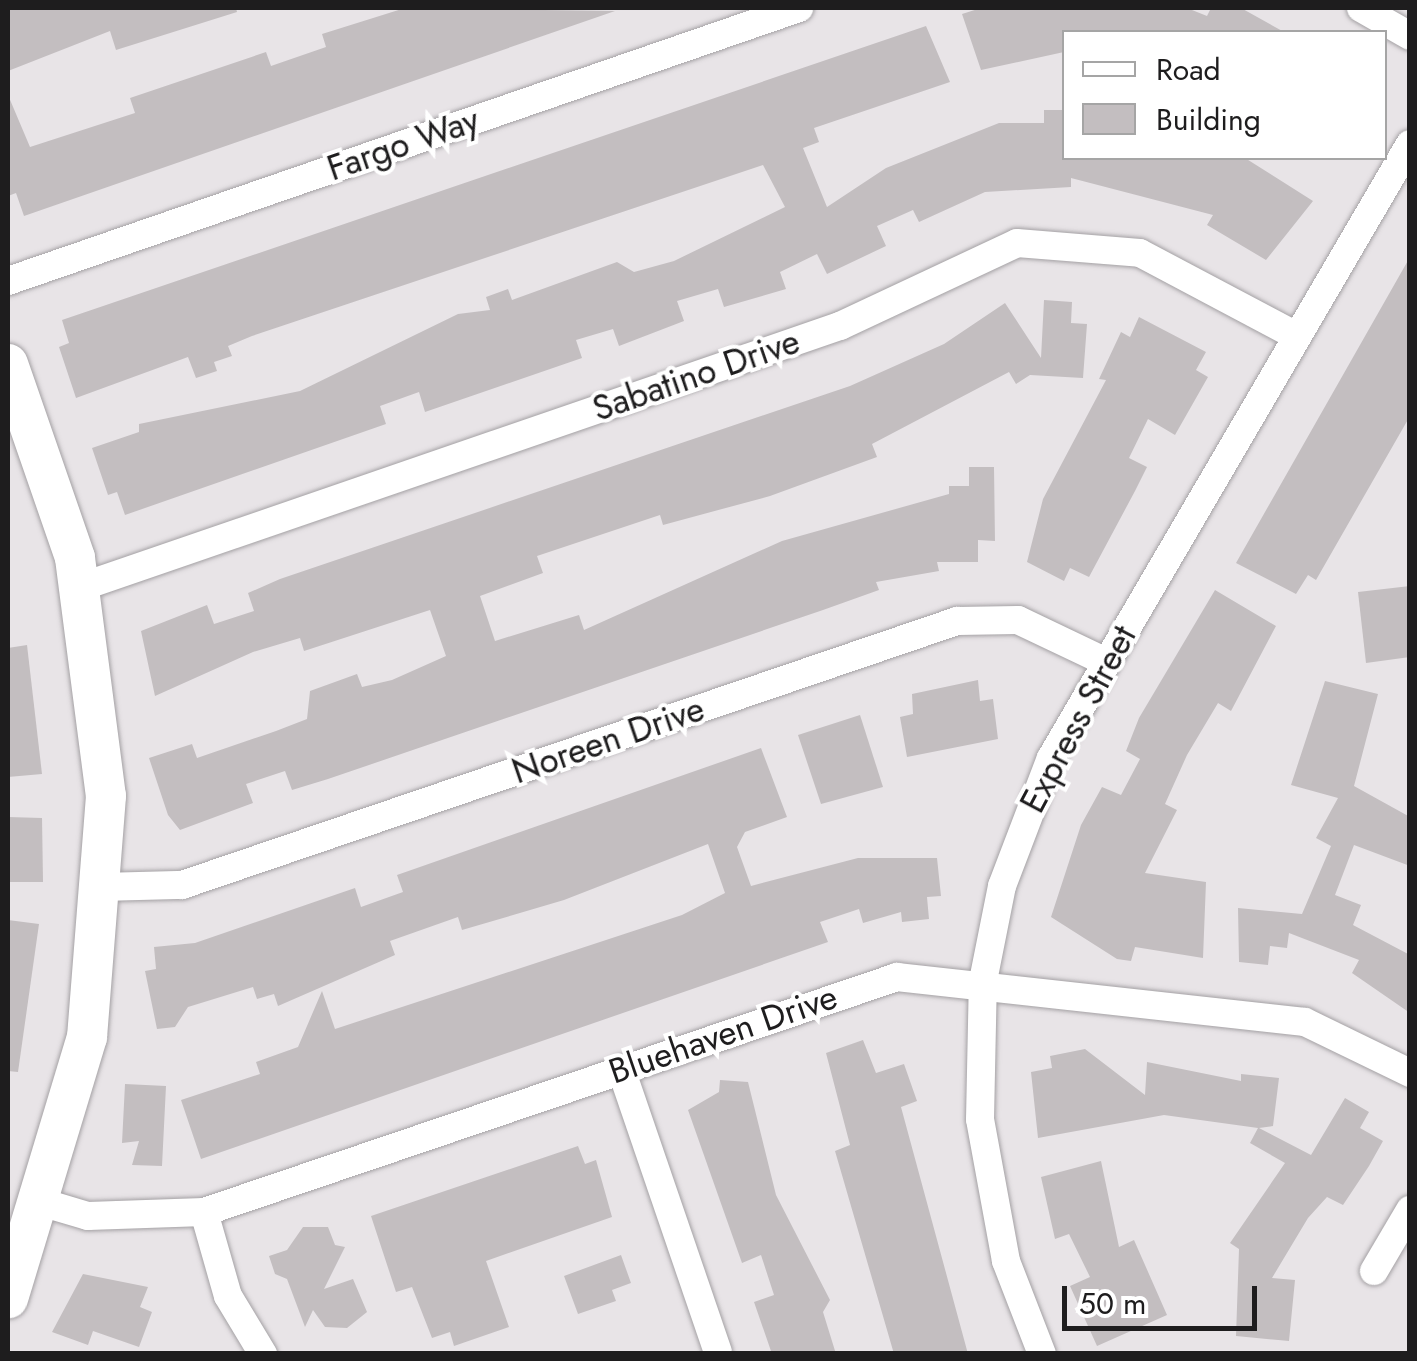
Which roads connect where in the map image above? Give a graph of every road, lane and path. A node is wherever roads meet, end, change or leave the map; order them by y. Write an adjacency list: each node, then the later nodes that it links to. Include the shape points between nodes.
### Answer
1 (799, 8): 5 (street, Fargo Way)
2 (1361, 8): 3 (street)
3 (1410, 36)
4 (1410, 144): 6 (street, Express Street)
5 (8, 281)
6 (1297, 336): 8 (street, Sabatino Drive, via 1140,254 1017,243 840,326); 9 (street, Express Street)
7 (8, 364): 8 (street)
8 (82, 587): 10 (street, via 100,710)
9 (1106, 662): 10 (street, Noreen Drive, via 1018,620 957,621 182,884); 11 (street, Express Street, via 1023,821)
10 (104, 887): 14 (street, via 87,1037)
11 (983, 981): 12 (street, Bluehaven Drive, via 896,977); 13 (street, Bluehaven Drive, via 1305,1022); 21 (street, Express Street, via 980,1119 990,1194)
12 (621, 1069): 16 (street, Bluehaven Drive); 19 (street)
13 (1410, 1073)
14 (44, 1203): 16 (street, Bluehaven Drive, via 88,1216); 18 (street)
15 (1410, 1210): 17 (street)
16 (204, 1212): 20 (street, via 228,1296)
17 (1374, 1271)
18 (8, 1298)
19 (718, 1352)
20 (264, 1354)
21 (1042, 1354)

